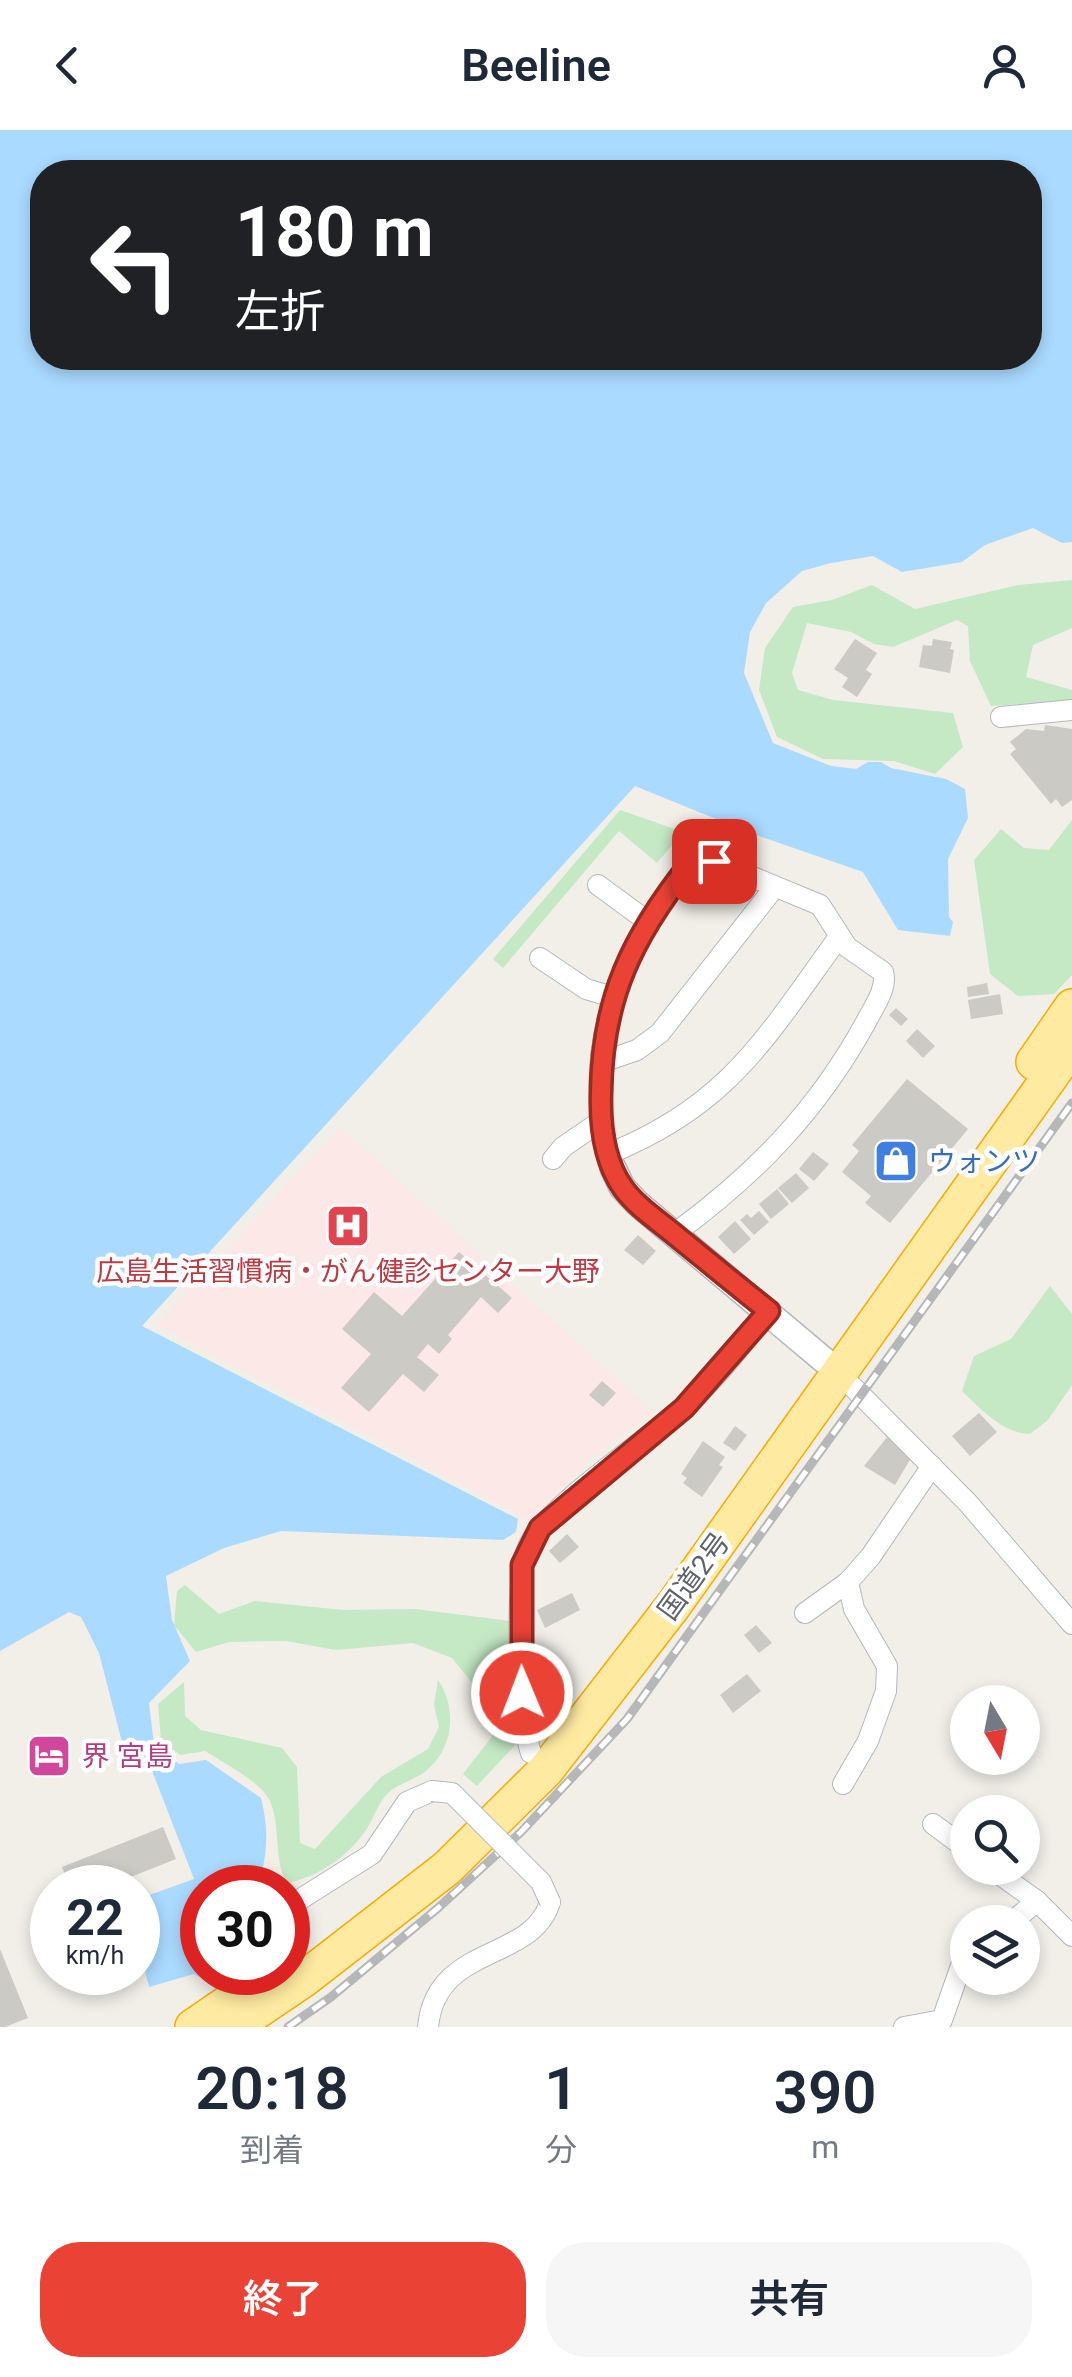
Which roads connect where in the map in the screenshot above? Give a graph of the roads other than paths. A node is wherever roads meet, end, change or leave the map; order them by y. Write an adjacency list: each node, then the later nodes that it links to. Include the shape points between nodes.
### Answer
1 (1072, 710): 2 (street)
2 (1001, 717)
3 (598, 885): 5 (street)
4 (774, 888): 5 (street, via 714,861 690,864); 6 (street, via 820,904); 11 (street, via 660,1034)
5 (647, 921): 8 (street)
6 (839, 937): 14 (street, via 722,1086 678,1122); 15 (street, via 885,980 854,1044 788,1134 738,1185)
7 (540, 958): 8 (street, via 586,989)
8 (612, 997): 11 (street)
9 (1072, 1007): 17 (highway, 国道2号, via 961,1164)
10 (1072, 1046): 17 (highway, 国道2号)
11 (602, 1062): 12 (street)
12 (601, 1121): 13 (street); 14 (street)
13 (553, 1158)
14 (610, 1161): 15 (street, via 629,1196)
15 (674, 1234): 16 (street)
16 (769, 1311): 17 (street); 22 (street, via 692,1401 554,1514 529,1546 520,1586 523,1728)
17 (833, 1368): 18 (street); 22 (highway, 国道2号); 32 (highway, 国道2号, via 673,1606 546,1770 447,1868)
18 (932, 1466): 19 (street); 21 (street)
19 (848, 1582): 20 (street); 23 (street, via 854,1609 888,1666 868,1741)
20 (805, 1613)
21 (1072, 1624)
22 (531, 1752): 31 (highway, 国道2号, via 441,1842)
23 (843, 1784)
24 (933, 1824): 25 (street)
25 (950, 1837)
26 (1015, 1885): 28 (street)
27 (310, 1893): 37 (street, bridge, via 372,1854 407,1802 432,1790 452,1793 542,1882 550,1902 546,1918 448,1979)
28 (1037, 1901): 29 (street); 30 (street)
29 (1032, 1905)
30 (1072, 1936)
31 (310, 1948)
32 (310, 1952)
33 (233, 1995): 36 (street)
34 (250, 1995): 36 (highway, 国道2号)
35 (951, 1995): 38 (street, via 942,2020)
36 (210, 2025)
37 (428, 2027)
38 (904, 2027)

